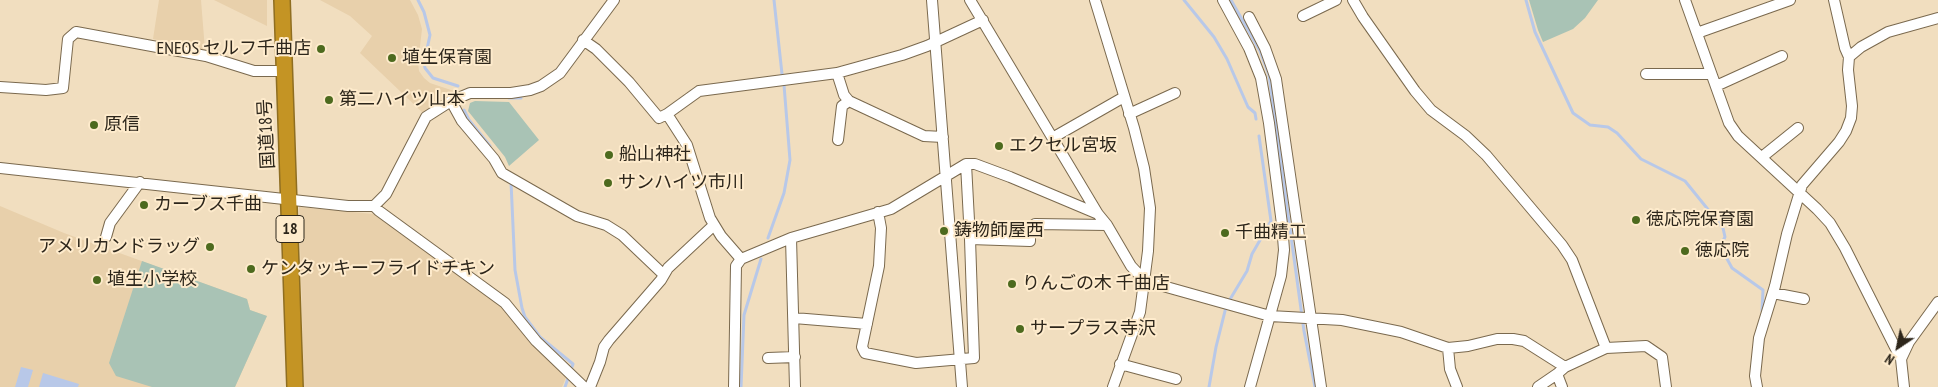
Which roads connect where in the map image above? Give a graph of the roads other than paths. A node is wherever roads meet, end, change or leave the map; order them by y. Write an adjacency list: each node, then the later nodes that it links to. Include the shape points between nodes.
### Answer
1 (282, 0): 21 (highway, 国道18号 / 18)
2 (614, 0): 17 (street)
3 (932, 0): 18 (street)
4 (970, 0): 15 (street)
5 (1095, 0): 28 (street)
6 (1223, 0): 61 (street, via 1261,78 1269,123 1284,250)
7 (1336, 0): 12 (street)
8 (1353, 0): 66 (street, via 1431,110 1486,155 1562,245 1572,260)
9 (1685, 0): 16 (street)
10 (1790, 0): 16 (street)
11 (1834, 0): 20 (street)
12 (1304, 16)
13 (1249, 17): 63 (street, via 1276,78)
14 (1938, 18): 20 (street, via 1888,32)
15 (983, 20): 18 (street); 35 (street)
16 (1697, 33): 24 (street)
17 (583, 40): 29 (street, via 560,73 541,86 511,93 470,93); 31 (street, via 628,82 658,118)
18 (936, 42): 22 (street); 34 (street)
19 (1782, 56): 25 (street)
20 (1849, 57): 42 (street, via 1851,118 1839,142 1802,185)
21 (283, 71): 26 (street, via 254,71 206,56 76,32 68,39 63,88); 43 (highway, 国道18号 / 18)
22 (837, 73): 30 (street, via 844,96); 31 (street, via 699,91)
23 (1646, 74): 24 (street)
24 (1711, 74): 25 (street)
25 (1716, 86): 37 (street, via 1729,123 1738,136)
26 (0, 87)
27 (1175, 93): 32 (street)
28 (1124, 97): 32 (street); 35 (street)
29 (451, 101): 44 (street, via 426,117 386,194); 54 (street, via 462,121 502,173 577,216 606,224)
30 (849, 101): 34 (street, via 924,136); 36 (street, via 842,106)
31 (667, 114): 47 (street, via 687,145)
32 (1129, 114): 55 (street, via 1144,168 1150,208)
33 (1798, 128): 37 (street)
34 (943, 137): 40 (street)
35 (1054, 137): 46 (street)
36 (838, 140)
37 (1762, 157): 42 (street)
38 (966, 164): 40 (street); 46 (street, via 1002,174); 50 (street)
39 (0, 168): 41 (street)
40 (946, 176): 45 (street, via 891,209); 49 (street)
41 (140, 182): 43 (street); 51 (street, via 110,223)
42 (1800, 193): 58 (street); 70 (street, via 1830,223)
43 (289, 198): 44 (street); 74 (highway, 国道18号 / 18)
44 (374, 206): 75 (street, via 505,302 536,341)
45 (878, 212): 52 (street); 64 (street, via 881,228 879,266)
46 (1098, 214): 48 (street)
47 (714, 225): 53 (street); 54 (street)
48 (1107, 225): 50 (street, via 1035,224 1030,229 1030,241); 55 (street, via 1131,266)
49 (951, 233): 50 (street); 57 (street)
50 (970, 235): 56 (street)
51 (106, 237)
52 (791, 238): 53 (street); 62 (street)
53 (741, 259): 77 (street, via 736,266)
54 (664, 275): 76 (street, via 604,347)
55 (1144, 281): 61 (street); 71 (street, via 1140,312)
56 (972, 282): 57 (street); 69 (street, via 974,358)
57 (954, 283): 69 (street)
58 (1773, 293): 59 (street); 87 (street, via 1759,338)
59 (1804, 299)
60 (1938, 302): 70 (street, via 1909,342)
61 (1270, 316): 63 (street); 81 (street)
62 (794, 318): 64 (street); 67 (street)
63 (1305, 318): 65 (street, via 1342,320 1401,332); 82 (street)
64 (867, 324): 69 (street, via 862,347 865,353 916,363)
65 (1448, 348): 72 (street, via 1512,339 1531,345); 83 (street, via 1450,369)
66 (1606, 348): 72 (street); 86 (street, via 1646,346 1662,357)
67 (795, 357): 68 (street); 78 (street)
68 (768, 358)
69 (960, 359): 79 (street)
70 (1901, 359): 88 (street)
71 (1120, 364): 73 (street); 80 (street)
72 (1561, 371): 84 (street); 85 (street)
73 (1176, 379)
74 (295, 387)
75 (584, 387)
76 (590, 387)
77 (734, 387)
78 (795, 387)
79 (962, 387)
80 (1113, 387)
81 (1250, 387)
82 (1321, 387)
83 (1457, 387)
84 (1538, 387)
85 (1562, 387)
86 (1666, 387)
87 (1757, 387)
88 (1904, 387)

